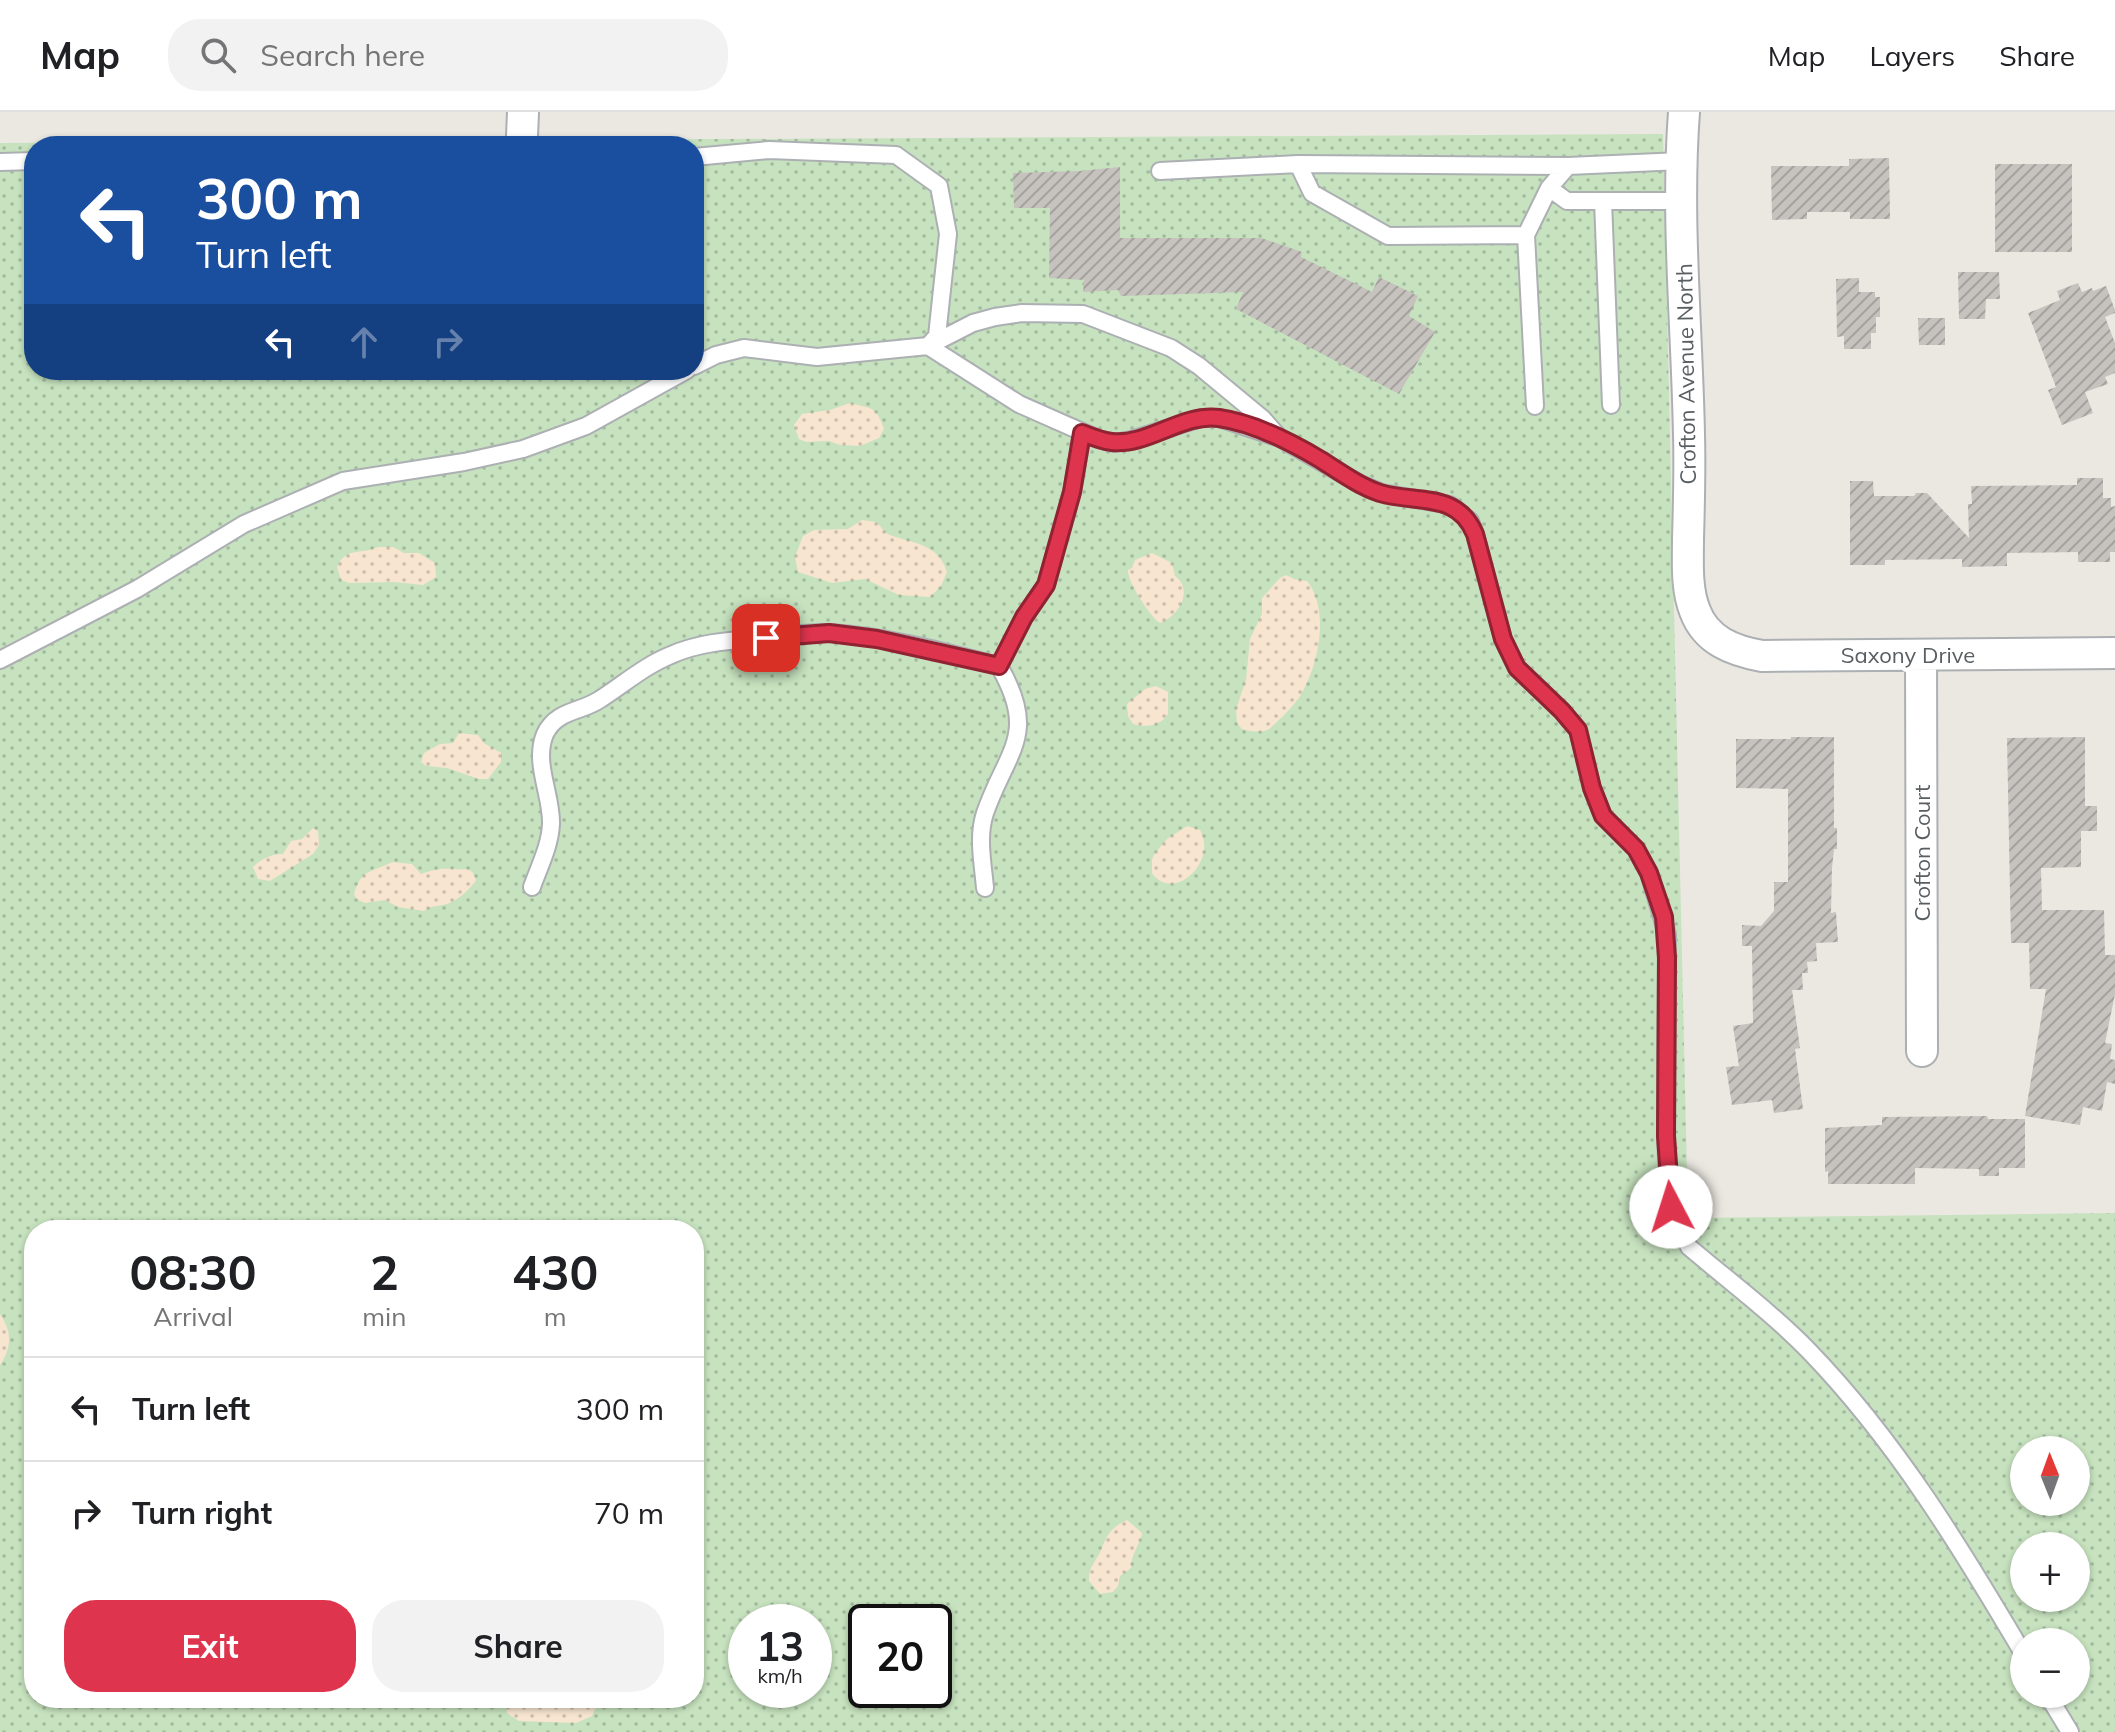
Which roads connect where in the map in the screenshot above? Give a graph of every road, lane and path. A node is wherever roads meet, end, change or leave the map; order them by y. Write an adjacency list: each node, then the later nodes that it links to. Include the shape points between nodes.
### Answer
1 (1684, 112): 4 (street, Crofton Avenue North)
2 (704, 156): 13 (lane, via 769,150 896,155 939,186 948,234 937,336)
3 (24, 161): 5 (lane)
4 (1681, 161): 7 (lane); 11 (street, Crofton Avenue North)
5 (0, 162)
6 (1298, 164): 7 (lane); 8 (lane); 12 (lane, via 1312,193 1388,236)
7 (1568, 166): 9 (lane)
8 (1160, 171)
9 (1549, 188): 10 (lane, via 1567,201); 12 (lane)
10 (1603, 201): 11 (lane); 16 (lane)
11 (1682, 201): 20 (street, Crofton Avenue North, via 1688,581 1695,613)
12 (1526, 235): 17 (lane)
13 (928, 346): 14 (lane, via 817,357 744,348); 18 (lane, via 1019,404); 19 (lane, via 995,317 1083,314 1171,348)
14 (704, 361)
15 (669, 380): 23 (lane, via 586,426 523,449 343,481 244,524 137,589)
16 (1611, 405)
17 (1535, 406)
18 (1082, 433): 19 (lane, via 1114,443 1201,418 1219,418); 24 (lane, via 1046,585)
19 (1280, 438): 28 (lane, via 1360,484 1450,505 1470,521 1503,639 1517,668 1578,730 1603,816 1636,849 1664,917 1671,1207 1689,1247 1808,1350 1868,1417 1920,1488)
20 (1709, 631): 22 (street, Saxony Drive, via 1735,651 1762,656)
21 (2115, 653): 22 (street, Saxony Drive)
22 (1921, 655): 27 (street, Crofton Court)
23 (0, 660)
24 (999, 666): 25 (lane, via 829,633 707,643 643,668 596,702 568,711 544,736 544,788 551,825); 26 (lane, via 1020,715 1014,746 985,815)
25 (532, 887)
26 (985, 888)
27 (1922, 1051)
28 (2010, 1631)
29 (2055, 1708): 30 (lane)
30 (2070, 1732)

